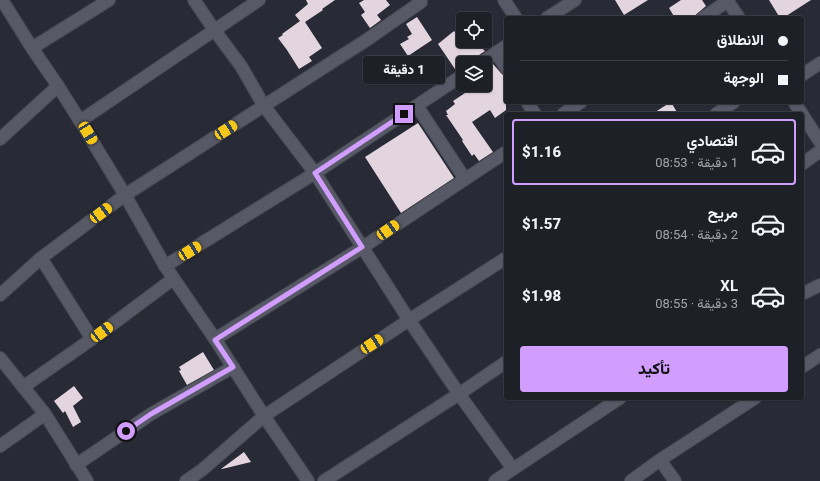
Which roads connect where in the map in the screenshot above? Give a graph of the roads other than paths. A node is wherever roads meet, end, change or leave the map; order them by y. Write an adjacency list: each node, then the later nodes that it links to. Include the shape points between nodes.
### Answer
1 (2, 0): 14 (street)
2 (108, 0): 14 (street)
3 (194, 0): 13 (street)
4 (260, 0): 13 (street)
5 (504, 0): 9 (street)
6 (575, 0): 10 (street)
7 (728, 0): 11 (street); 12 (street)
8 (421, 1): 24 (street, via 368,39)
9 (515, 16)
10 (551, 16)
11 (706, 16)
12 (738, 16)
13 (214, 31): 24 (street, via 240,66); 29 (street)
14 (32, 48): 21 (street)
15 (501, 49): 16 (street); 17 (street)
16 (491, 56)
17 (504, 60)
18 (820, 63): 19 (street)
19 (804, 74)
20 (456, 80): 25 (street)
21 (58, 86): 29 (street); 30 (street)
22 (578, 104): 26 (street)
23 (731, 104): 27 (street)
24 (264, 106): 35 (street); 37 (street)
25 (417, 106): 35 (street); 36 (street)
26 (566, 112)
27 (719, 112)
28 (804, 117): 31 (street)
29 (80, 121): 37 (street)
30 (0, 139)
31 (820, 142)
32 (820, 151): 34 (street)
33 (504, 153): 36 (street)
34 (804, 163)
35 (315, 173): 38 (street); 41 (street)
36 (465, 179): 38 (street)
37 (125, 195): 39 (street); 41 (street)
38 (362, 247): 46 (street); 48 (street)
39 (41, 258): 45 (street); 47 (street)
40 (504, 259): 46 (street)
41 (165, 266): 42 (street)
42 (173, 279): 47 (street); 48 (street)
43 (820, 285): 44 (street)
44 (804, 293)
45 (0, 295)
46 (409, 320): 55 (street); 59 (street)
47 (92, 339): 54 (street)
48 (215, 340): 53 (street)
49 (820, 355): 52 (street)
50 (0, 358): 54 (street)
51 (504, 363): 55 (street)
52 (804, 366)
53 (233, 367): 59 (street); 62 (street, via 151,414)
54 (23, 387): 58 (street)
55 (459, 394): 63 (street); 67 (street)
56 (617, 400): 63 (street)
57 (752, 400): 61 (street)
58 (45, 414): 60 (street); 62 (street)
59 (264, 416): 65 (street); 66 (street)
60 (0, 446)
61 (660, 460): 69 (street); 70 (street)
62 (76, 464): 64 (street)
63 (513, 469): 68 (street)
64 (87, 481)
65 (186, 481)
66 (308, 481)
67 (324, 481)
68 (495, 481)
69 (631, 481)
70 (675, 481)

